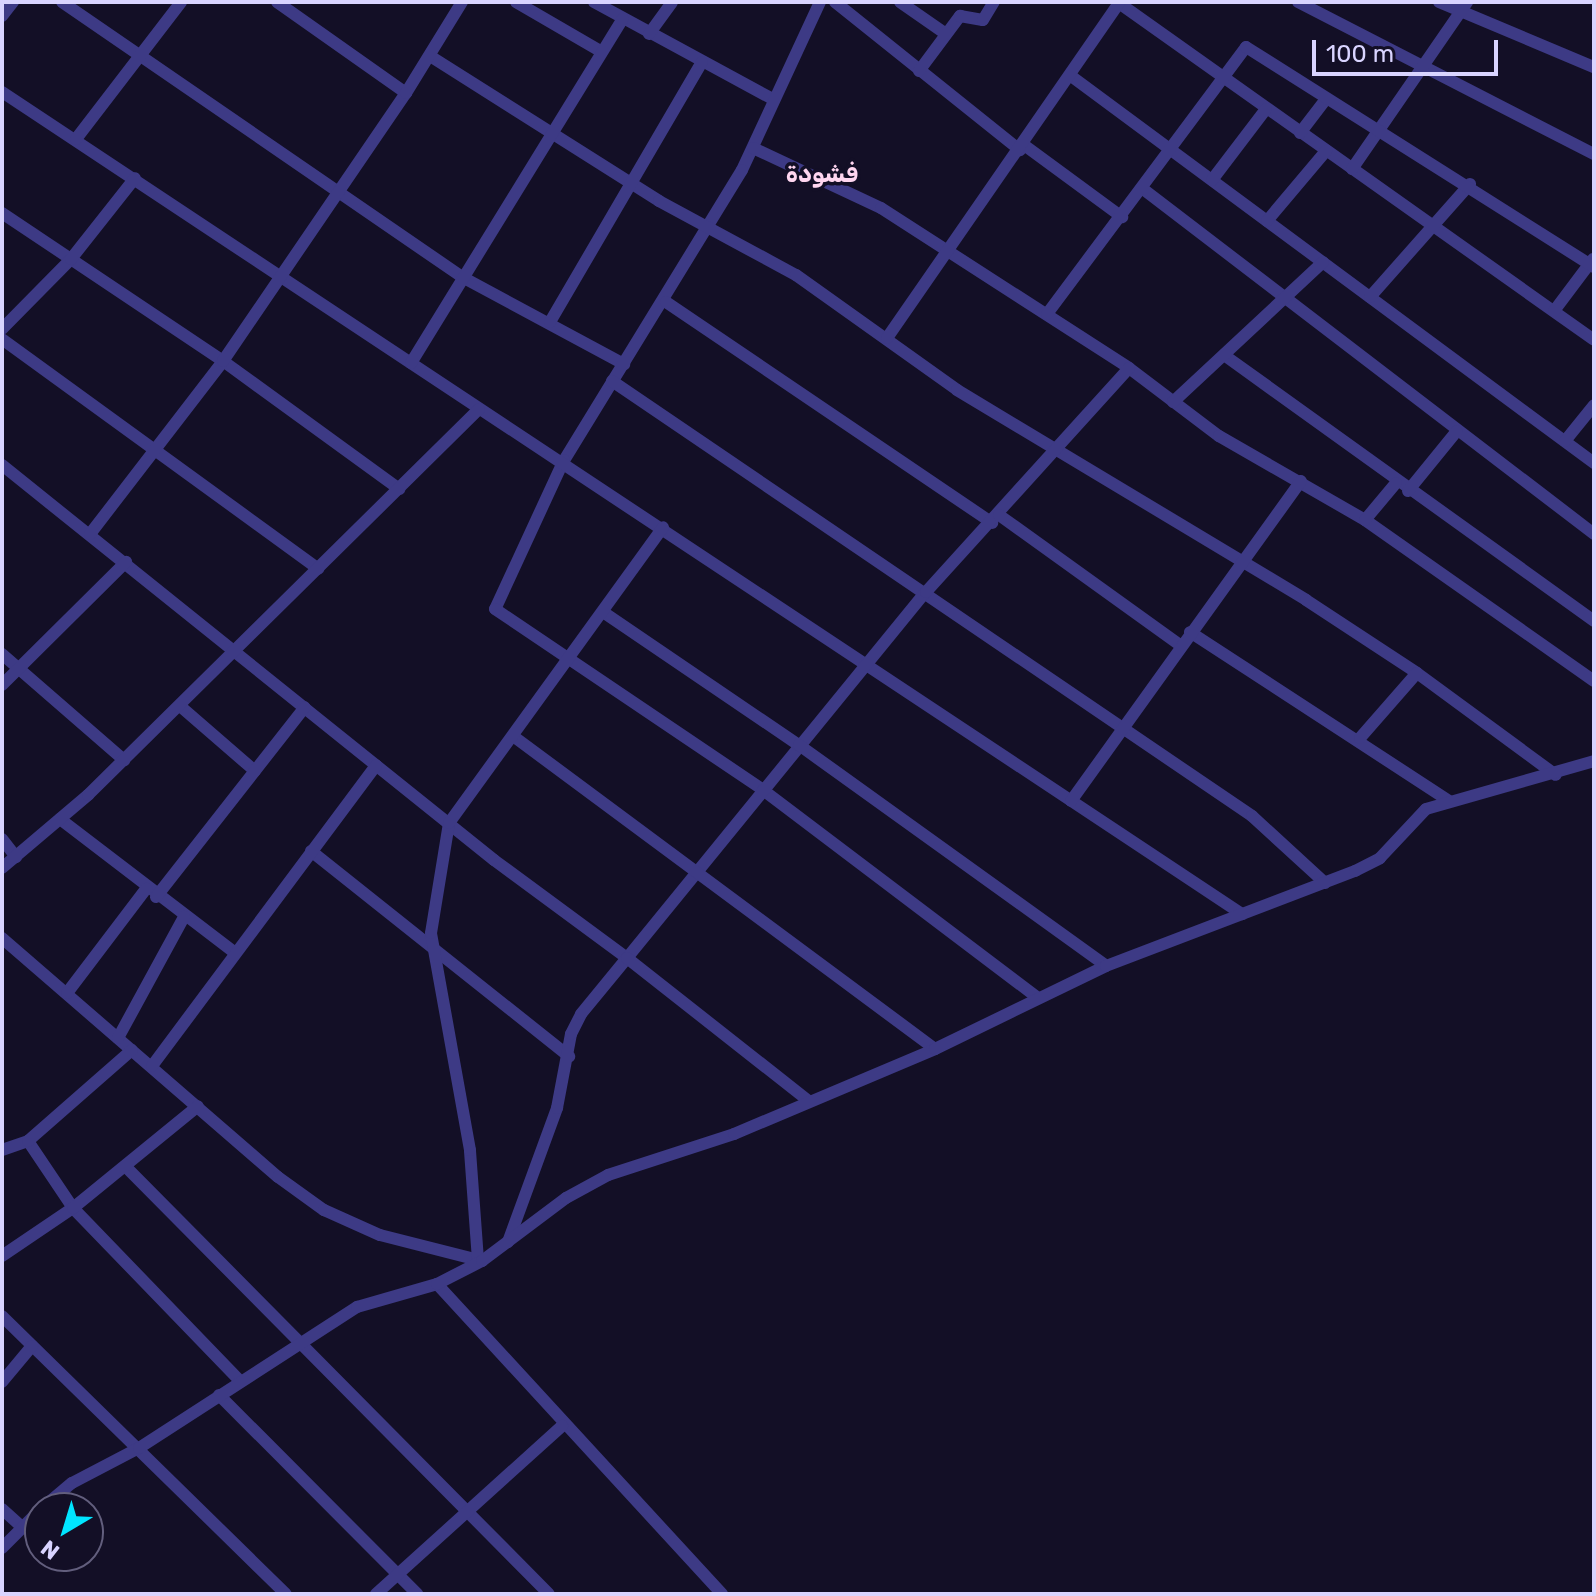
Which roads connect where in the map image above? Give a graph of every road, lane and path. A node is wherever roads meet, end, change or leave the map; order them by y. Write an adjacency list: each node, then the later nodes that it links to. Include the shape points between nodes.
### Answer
1 (13, 2): 18 (street)
2 (62, 2): 23 (street)
3 (181, 2): 23 (street)
4 (277, 2): 16 (street)
5 (462, 2): 24 (street)
6 (516, 2): 22 (street)
7 (594, 2): 19 (street)
8 (672, 2): 20 (street)
9 (820, 2): 33 (street)
10 (835, 2): 28 (street)
11 (900, 2): 21 (street)
12 (994, 2): 21 (street, via 983,20 960,16)
13 (1120, 2): 29 (street); 30 (street)
14 (1298, 2): 26 (street)
15 (1439, 2): 17 (street)
16 (295, 6): 32 (street)
17 (1464, 7): 26 (street); 27 (street)
18 (2, 16)
19 (623, 19): 20 (street); 22 (street)
20 (649, 34): 25 (street)
21 (946, 34): 28 (street)
22 (602, 52): 36 (street)
23 (141, 55): 39 (street); 50 (street)
24 (430, 56): 32 (street); 36 (street)
25 (702, 62): 33 (street); 48 (street)
26 (1425, 67): 37 (street); 44 (street)
27 (1594, 67)
28 (919, 71): 40 (street)
29 (1071, 76): 40 (street); 42 (street)
30 (1223, 79): 34 (street, via 1246,47); 35 (street); 42 (street)
31 (2, 92): 39 (street)
32 (406, 93): 50 (street)
33 (773, 99): 41 (street)
34 (1326, 99): 37 (street); 38 (street)
35 (1266, 109): 38 (street); 47 (street)
36 (554, 132): 48 (street); 62 (street)
37 (1380, 132): 45 (street); 49 (street)
38 (1300, 133): 43 (street)
39 (76, 139): 46 (street)
40 (1022, 147): 53 (street); 57 (street)
41 (753, 148): 56 (street); 57 (street, via 857,194)
42 (1172, 150): 47 (street); 51 (street)
43 (1326, 151): 45 (street); 54 (street)
44 (1594, 154)
45 (1352, 169): 55 (street)
46 (135, 178): 58 (street); 61 (street)
47 (1212, 180): 54 (street)
48 (631, 184): 56 (street); 68 (street)
49 (1470, 184): 55 (street); 60 (street)
50 (340, 188): 61 (street); 62 (street)
51 (1143, 189): 53 (street); 64 (street)
52 (2, 213): 58 (street)
53 (1122, 217): 67 (street)
54 (1267, 221): 59 (street)
55 (1435, 228): 63 (street); 66 (street)
56 (710, 229): 65 (street); 70 (street, via 796,275)
57 (949, 251): 67 (street); 70 (street)
58 (71, 259): 69 (street); 74 (street)
59 (1323, 262): 63 (street); 64 (street)
60 (1592, 263): 66 (street)
61 (281, 277): 74 (street); 75 (street)
62 (464, 278): 68 (street); 75 (street)
63 (1370, 297): 83 (street)
64 (1285, 299): 73 (street); 82 (street)
65 (666, 302): 76 (street); 93 (street)
66 (1554, 311): 72 (street)
67 (1047, 314): 77 (street)
68 (550, 322): 76 (street)
69 (2, 329)
70 (887, 338): 84 (street, via 942,380)
71 (2, 339): 85 (street)
72 (1594, 340)
73 (1224, 355): 79 (street); 90 (street)
74 (223, 361): 85 (street); 91 (street)
75 (411, 363): 81 (street)
76 (624, 364): 78 (street)
77 (1129, 368): 79 (street); 84 (street)
78 (612, 381): 86 (street); 101 (street)
79 (1173, 402): 89 (street, via 1219,436)
80 (1594, 405): 83 (street)
81 (479, 409): 86 (street); 91 (street)
82 (1457, 431): 92 (street); 97 (street)
83 (1565, 441): 87 (street)
84 (1058, 449): 93 (street); 98 (street)
85 (158, 450): 96 (street); 100 (street)
86 (564, 460): 95 (street); 108 (street, via 495,609)
87 (1594, 463)
88 (2, 465): 96 (street)
89 (1301, 481): 94 (street); 98 (street)
90 (1396, 483): 92 (street); 94 (street)
91 (399, 489): 100 (street)
92 (1408, 491): 103 (street)
93 (995, 519): 101 (street); 105 (street)
94 (1365, 520): 112 (street)
95 (663, 527): 102 (street); 109 (street)
96 (90, 534): 99 (street)
97 (1594, 534)
98 (1242, 560): 104 (street); 111 (street)
99 (126, 562): 106 (street); 110 (street)
100 (318, 569): 106 (street)
101 (926, 592): 109 (street); 116 (street)
102 (603, 612): 108 (street); 119 (street)
103 (1594, 621)
104 (1190, 632): 105 (street); 118 (street)
105 (1180, 645): 116 (street)
106 (236, 651): 114 (street); 115 (street)
107 (2, 654): 110 (street)
108 (570, 657): 117 (street); 125 (street)
109 (865, 666): 119 (street); 127 (street)
110 (20, 669): 113 (street); 120 (street)
111 (1417, 673): 118 (street); 124 (street)
112 (1594, 681)
113 (2, 685)
114 (180, 706): 120 (street); 123 (street)
115 (305, 707): 122 (street); 123 (street)
116 (1125, 729): 127 (street); 135 (street, via 1270,829)
117 (513, 736): 129 (street); 134 (street)
118 (1360, 738): 126 (street)
119 (799, 745): 125 (street); 143 (street)
120 (124, 760): 128 (street)
121 (1594, 761): 124 (street)
122 (376, 765): 129 (street); 131 (street)
123 (255, 771): 136 (street)
124 (1556, 775): 126 (street)
125 (763, 790): 134 (street); 145 (street)
126 (1448, 800): 135 (street, via 1426,809 1380,858)
127 (1071, 801): 137 (street)
128 (60, 819): 132 (street); 136 (street)
129 (449, 823): 140 (street); 142 (street)
130 (2, 839): 132 (street)
131 (311, 851): 140 (street); 141 (street)
132 (16, 857): 133 (street)
133 (2, 868)
134 (699, 869): 142 (street); 147 (street)
135 (1325, 883): 137 (street)
136 (151, 893): 138 (street); 144 (street)
137 (1242, 914): 143 (street)
138 (184, 917): 141 (street); 146 (street)
139 (2, 938): 144 (street)
140 (432, 949): 149 (street); 159 (street, via 470,1150)
141 (235, 953): 150 (street)
142 (627, 958): 149 (street, via 581,1014); 151 (street)
143 (1106, 966): 145 (street)
144 (67, 993): 146 (street)
145 (1038, 998): 147 (street)
146 (118, 1038): 148 (street)
147 (935, 1049): 151 (street)
148 (132, 1050): 150 (street); 153 (street)
149 (569, 1056): 157 (street, via 557,1108)
150 (152, 1066): 152 (street)
151 (809, 1101): 157 (street, via 734,1134 608,1175)
152 (198, 1106): 155 (street); 159 (street, via 324,1210 380,1235)
153 (28, 1141): 154 (street); 156 (street)
154 (2, 1150)
155 (125, 1166): 156 (street); 162 (street)
156 (73, 1208): 158 (street); 164 (street)
157 (508, 1242): 159 (street)
158 (2, 1256)
159 (480, 1260): 160 (street)
160 (437, 1284): 162 (street, via 357,1307); 167 (street)
161 (3, 1317): 163 (street)
162 (298, 1343): 164 (street); 171 (street)
163 (32, 1346): 165 (street); 168 (street)
164 (240, 1381): 166 (street)
165 (2, 1382)
166 (219, 1395): 168 (street); 175 (street)
167 (562, 1426): 171 (street); 180 (street)
168 (139, 1448): 169 (street); 176 (street)
169 (61, 1492)
170 (2, 1509): 173 (street)
171 (465, 1511): 175 (street); 179 (street)
172 (24, 1523): 173 (street)
173 (21, 1526): 174 (street)
174 (2, 1548)
175 (395, 1572): 177 (street); 178 (street)
176 (286, 1594)
177 (376, 1594)
178 (417, 1594)
179 (549, 1594)
180 (722, 1594)

